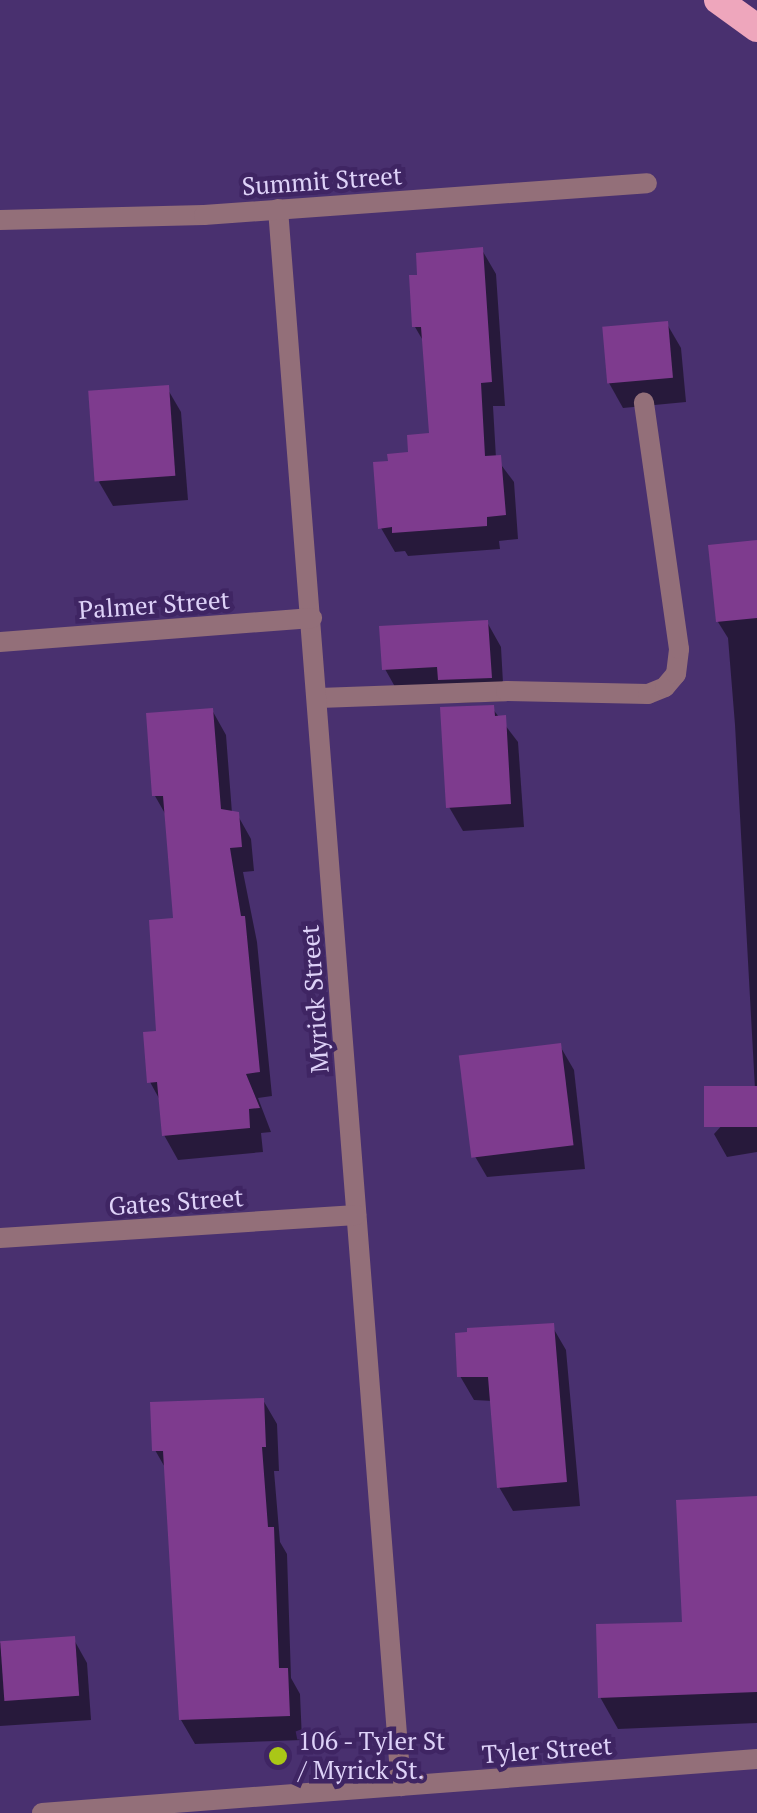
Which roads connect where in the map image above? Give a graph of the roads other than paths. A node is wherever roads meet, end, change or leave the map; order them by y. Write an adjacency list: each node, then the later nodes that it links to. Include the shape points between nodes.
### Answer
1 (718, 0): 2 (highway)
2 (757, 28)
3 (647, 184): 4 (street, Summit Street)
4 (278, 209): 5 (street, Summit Street); 7 (street, Myrick Street)
5 (0, 220)
6 (644, 402): 9 (street, via 680,649 676,674 665,687 648,694)
7 (312, 618): 8 (street, Palmer Street); 9 (street, Myrick Street)
8 (0, 642)
9 (319, 698): 10 (street, Myrick Street)
10 (356, 1214): 11 (street, Gates Street); 13 (street, Myrick Street)
11 (0, 1238)
12 (757, 1759): 13 (street, Tyler Street)
13 (401, 1786): 14 (street, Tyler Street)
14 (42, 1813)

